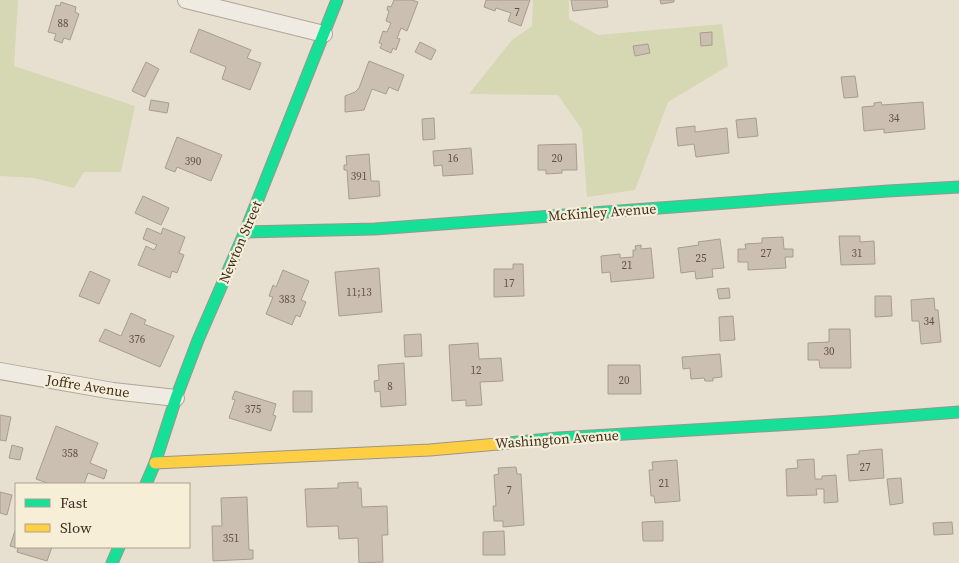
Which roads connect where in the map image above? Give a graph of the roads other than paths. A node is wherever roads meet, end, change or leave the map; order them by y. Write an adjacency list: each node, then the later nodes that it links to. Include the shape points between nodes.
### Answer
1 (186, 0): 3 (street)
2 (337, 0): 3 (street, Newton Street)
3 (324, 34): 5 (street, Newton Street)
4 (959, 187): 5 (street, McKinley Avenue, via 375,229)
5 (245, 232): 7 (street, Newton Street)
6 (0, 371): 7 (street, Joffre Avenue, via 113,391)
7 (176, 398): 9 (street, Newton Street)
8 (959, 412): 9 (street, Washington Avenue, via 420,450)
9 (155, 463): 10 (street, Newton Street)
10 (146, 483)
11 (119, 548): 12 (street)
12 (112, 563)

